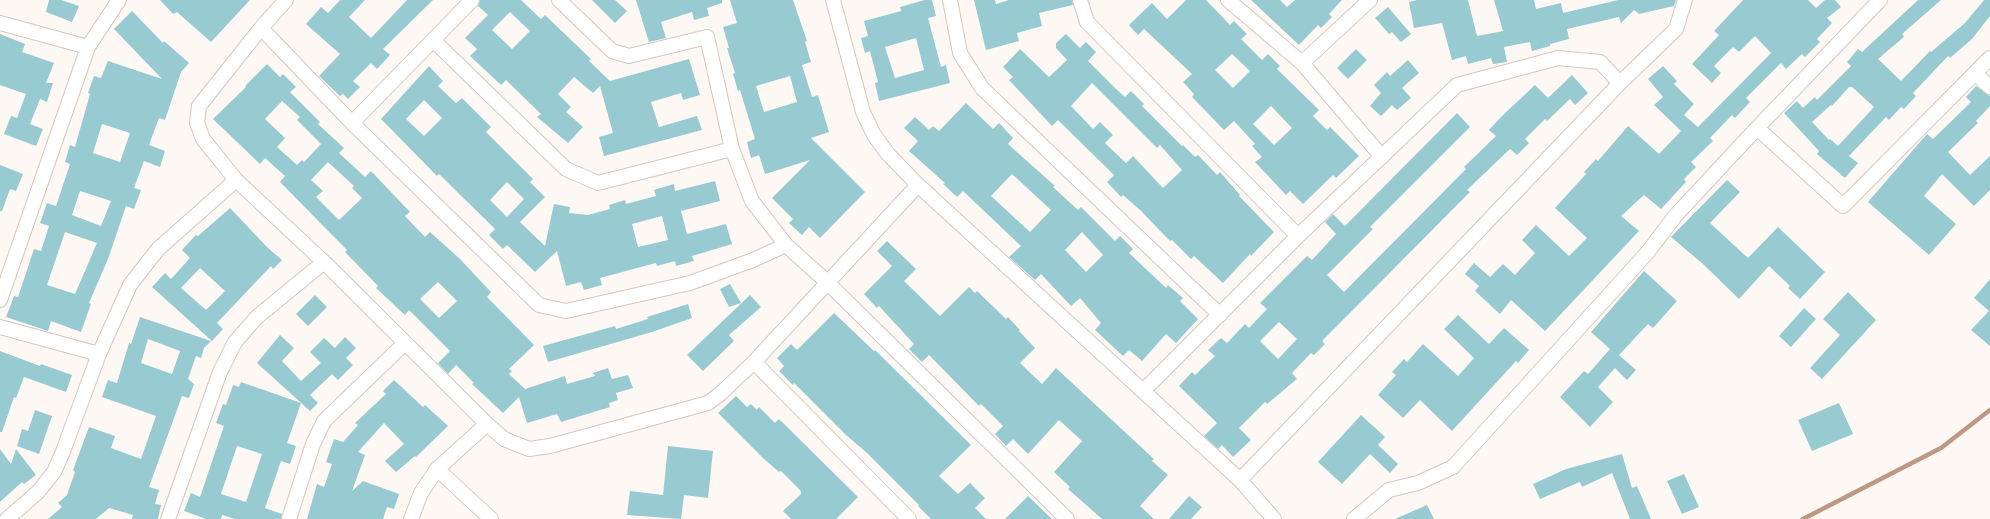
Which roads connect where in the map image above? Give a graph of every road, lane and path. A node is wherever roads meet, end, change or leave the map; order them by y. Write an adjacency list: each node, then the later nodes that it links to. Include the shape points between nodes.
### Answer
1 (119, 0): 15 (street)
2 (286, 0): 13 (street)
3 (472, 0): 14 (street)
4 (560, 0): 23 (street, via 612,51 629,56 707,37)
5 (833, 0): 26 (street, via 863,112 874,135 888,154)
6 (950, 0): 32 (street, via 960,53 982,88)
7 (1080, 0): 27 (street, via 1087,22)
8 (1228, 0): 17 (street)
9 (1370, 0): 17 (street)
10 (1685, 0): 19 (street, via 1676,29)
11 (1880, 0): 22 (street)
12 (0, 23): 15 (street)
13 (261, 28): 21 (street); 25 (street, via 199,106 197,123 203,139)
14 (433, 40): 21 (street); 23 (street, via 566,169 598,183)
15 (88, 47): 31 (street)
16 (1990, 58): 18 (street)
17 (1302, 63): 24 (street)
18 (1976, 74): 20 (street); 22 (street, via 1843,206)
19 (1620, 83): 24 (street, via 1600,62 1558,58 1457,85); 40 (street)
20 (1990, 87)
21 (352, 123): 28 (street, via 539,305 566,311 690,283 754,260)
22 (1758, 128): 49 (street, via 1676,215 1647,253 1452,467 1418,483 1389,490)
23 (732, 149): 28 (street, via 752,201)
24 (1382, 157): 27 (street)
25 (236, 180): 29 (street); 35 (street, via 158,249 130,285)
26 (918, 185): 30 (street); 37 (street)
27 (1298, 236): 32 (street)
28 (786, 245): 30 (street)
29 (324, 262): 34 (street); 42 (street, via 257,317 234,342 220,372)
30 (827, 282): 36 (street); 47 (street)
31 (0, 300)
32 (1220, 315): 37 (street)
33 (0, 327): 35 (street)
34 (405, 343): 38 (street); 43 (street, via 324,421 313,444)
35 (99, 354): 41 (street, via 54,472 38,492)
36 (754, 362): 38 (street, via 708,403 550,446 528,449 504,439); 46 (street)
37 (1143, 391): 40 (street)
38 (487, 424): 39 (street)
39 (437, 469): 44 (street, via 422,493); 45 (street)
40 (1240, 480): 48 (street)
41 (7, 519)
42 (168, 519)
43 (289, 519)
44 (411, 519)
45 (491, 519)
46 (909, 519)
47 (1067, 519)
48 (1274, 519)
49 (1354, 519)

